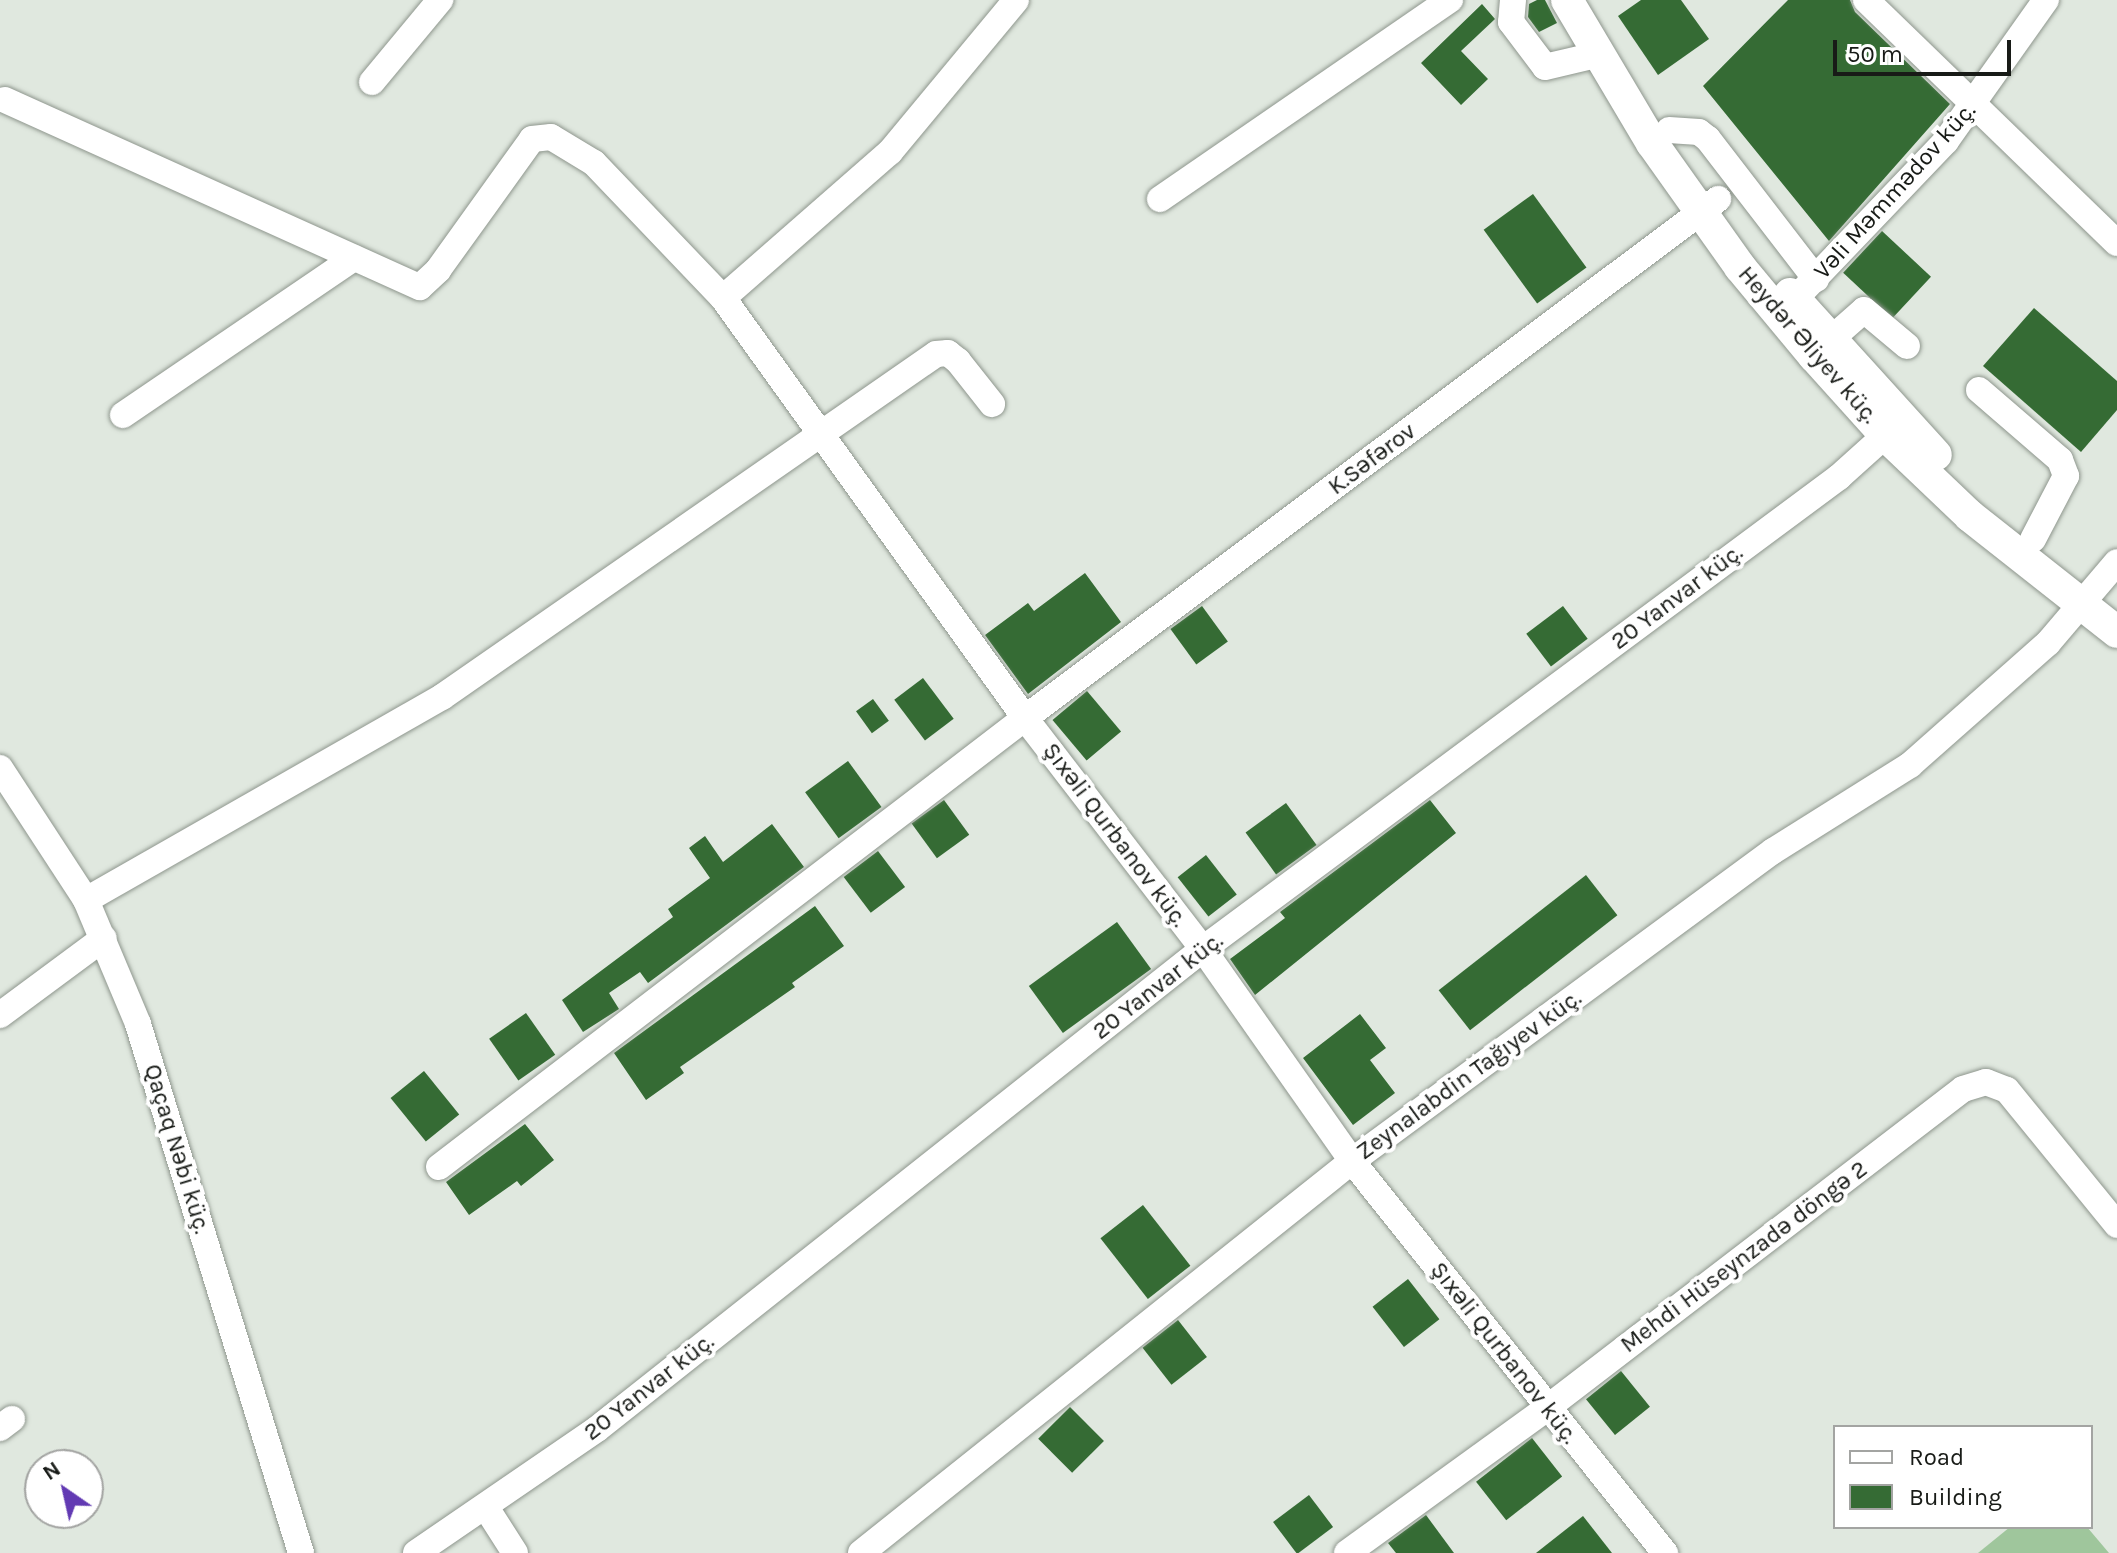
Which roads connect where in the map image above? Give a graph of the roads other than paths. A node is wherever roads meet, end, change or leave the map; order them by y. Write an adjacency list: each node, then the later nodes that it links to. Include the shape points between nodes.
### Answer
1 (440, 0): 10 (street)
2 (1016, 0): 19 (street, via 890,152)
3 (1450, 0): 14 (street)
4 (1513, 0): 9 (street, via 1511,22 1545,67)
5 (1567, 0): 9 (main road, Heydər Əliyev küç.)
6 (1590, 0): 13 (main road, Heydər Əliyev küç.)
7 (1866, 0): 12 (street)
8 (2046, 0): 12 (street, Vəli Məmmədov küç.)
9 (1596, 55): 15 (main road, Heydər Əliyev küç.)
10 (372, 82)
11 (5, 100): 17 (street)
12 (1976, 104): 16 (street); 18 (street, Vəli Məmmədov küç.)
13 (1669, 130): 15 (main road, Heydər Əliyev küç.); 18 (street, via 1699,132 1708,139)
14 (1160, 199)
15 (1709, 206): 18 (main road, Heydər Əliyev küç.); 25 (main road, Heydər Əliyev küç., via 1780,317); 31 (street, K.Səfərov)
16 (2117, 243)
17 (354, 258): 19 (street, Şıxəli Qurbanov küç., via 420,287 438,270 532,139 551,137 594,163); 24 (street)
18 (1805, 289): 20 (main road, Heydər Əliyev küç.)
19 (723, 298): 26 (street, Şıxəli Qurbanov küç.)
20 (1830, 340): 21 (street, via 1864,310); 25 (main road, Heydər Əliyev küç.)
21 (1907, 346)
22 (1979, 390): 27 (street, via 2060,460 2066,476)
23 (992, 404): 26 (street, via 958,361 948,353 936,354)
24 (123, 415)
25 (1894, 428): 27 (main road, Heydər Əliyev küç.); 29 (main road, Heydər Əliyev küç., via 1970,516); 35 (street, 20 Yanvar küç., via 1839,477)
26 (820, 435): 31 (street, Şıxəli Qurbanov küç.); 33 (street, via 442,697)
27 (2033, 539): 29 (main road, Heydər Əliyev küç.)
28 (2117, 562): 29 (street, Zeynalabdin Tağıyev küç.)
29 (2099, 601): 30 (main road, Heydər Əliyev küç.); 37 (street, Zeynalabdin Tağıyev küç., via 1910,765 1773,851)
30 (2117, 632)
31 (1025, 718): 35 (street, Şıxəli Qurbanov küç.); 38 (street, K.Səfərov)
32 (0, 768): 33 (street, Qaçaq Nəbi küç.)
33 (86, 900): 34 (street, Qaçaq Nəbi küç.)
34 (104, 938): 36 (street); 42 (street, Qaçaq Nəbi küç., via 138,1024)
35 (1203, 949): 37 (street, Şıxəli Qurbanov küç.); 41 (street, 20 Yanvar küç., via 597,1429)
36 (0, 1015)
37 (1352, 1161): 40 (street, Şıxəli Qurbanov küç.); 45 (street, Zeynalabdin Tağıyev küç.)
38 (439, 1167)
39 (2117, 1225): 40 (street, Mehdi Hüseynzadə döngə 2, via 2007,1090 1986,1082 1963,1089)
40 (1547, 1408): 46 (street, Mehdi Hüseynzadə döngə 2); 47 (street, Şıxəli Qurbanov küç.)
41 (487, 1509): 43 (street, 20 Yanvar küç.); 44 (street)
42 (301, 1553)
43 (416, 1553)
44 (515, 1553)
45 (861, 1553)
46 (1347, 1553)
47 (1665, 1553)

